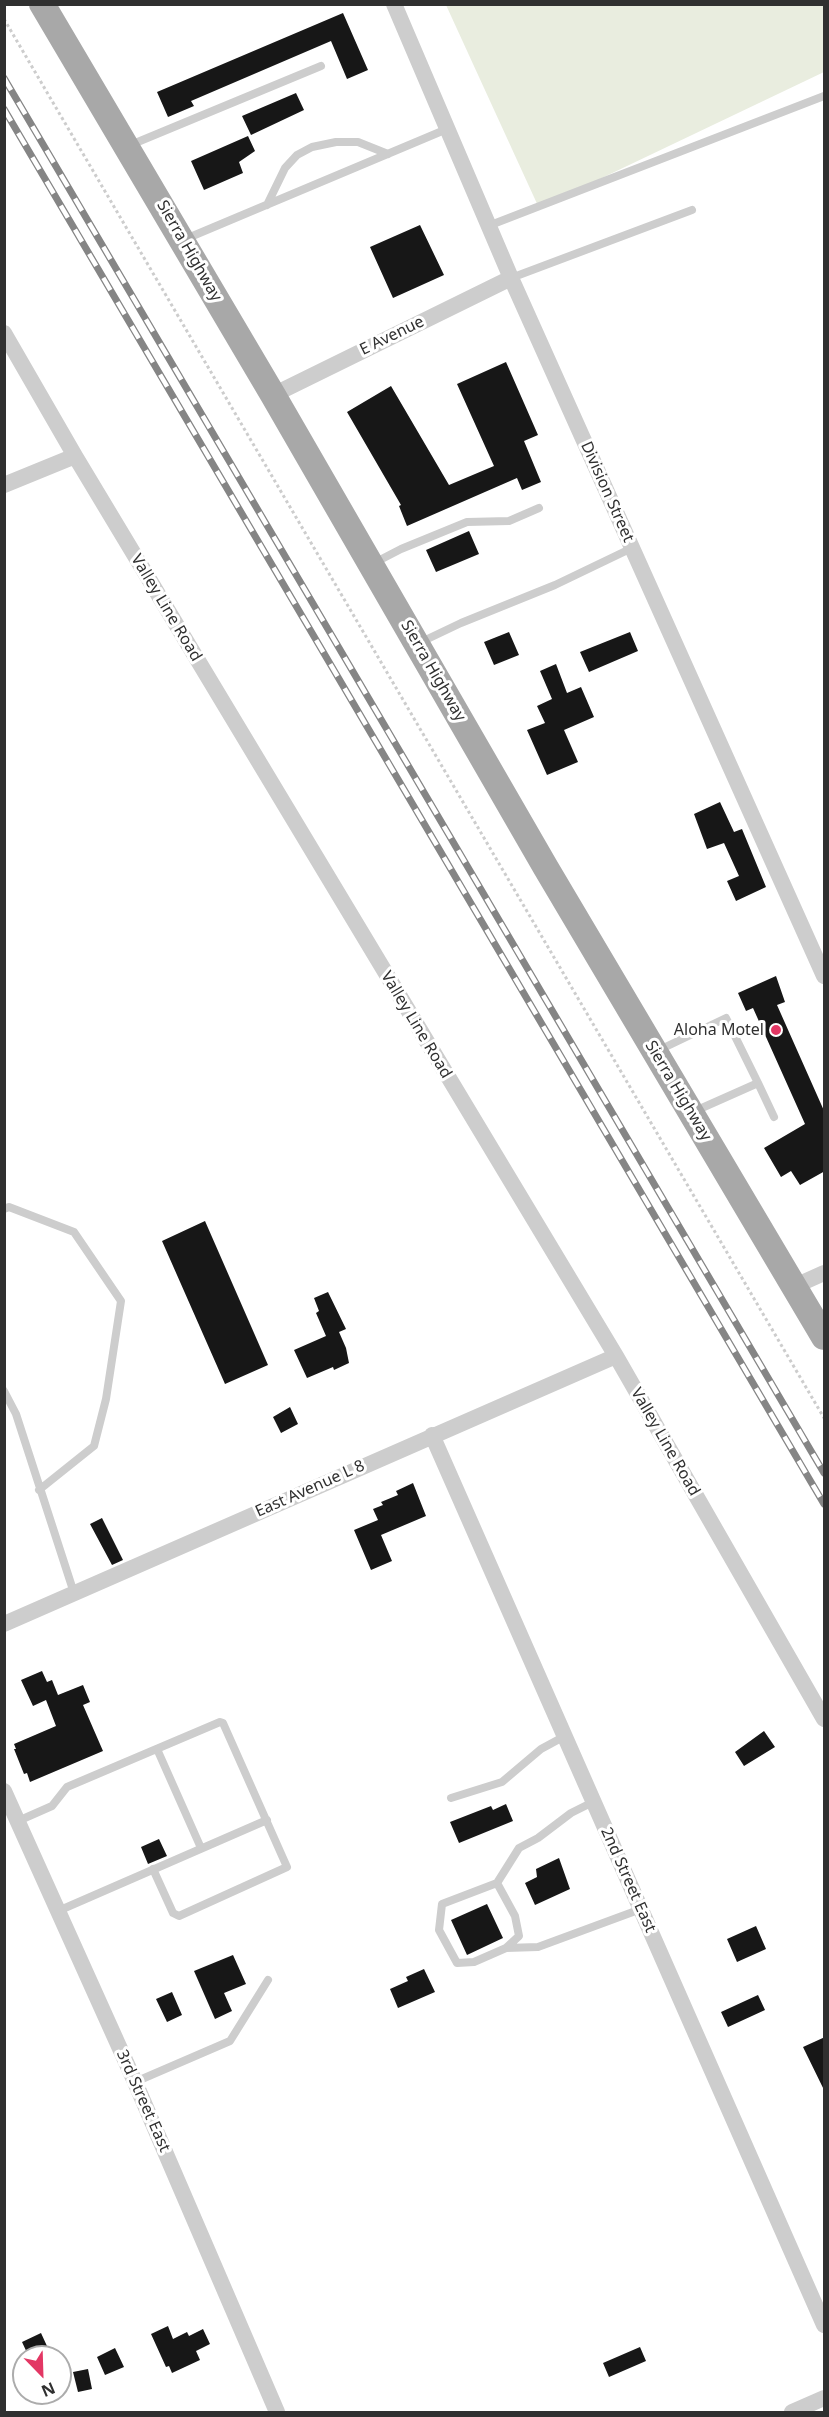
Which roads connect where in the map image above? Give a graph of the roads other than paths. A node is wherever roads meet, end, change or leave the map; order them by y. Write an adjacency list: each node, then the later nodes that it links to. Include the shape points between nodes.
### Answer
1 (42, 4): 6 (main road, Sierra Highway)
2 (394, 4): 5 (street, Division Street)
3 (321, 66): 6 (lane)
4 (825, 96): 10 (lane)
5 (447, 129): 7 (lane); 10 (street, Division Street)
6 (128, 146): 11 (main road, Sierra Highway)
7 (388, 154): 8 (lane); 8 (lane, via 358,142 336,141 312,147 297,154 285,168)
8 (267, 205): 11 (lane)
9 (692, 210): 12 (lane)
10 (488, 226): 12 (street, Division Street)
11 (183, 240): 14 (main road, Sierra Highway)
12 (511, 278): 14 (street, E Avenue); 18 (street, Division Street)
13 (4, 333): 15 (street, Valley Line Road)
14 (273, 395): 19 (main road, Sierra Highway)
15 (75, 456): 16 (street); 30 (street, Valley Line Road)
16 (4, 485)
17 (539, 508): 19 (lane, via 509,521 467,522)
18 (632, 548): 20 (lane); 21 (street, Division Street)
19 (371, 565): 20 (main road, Sierra Highway)
20 (417, 644): 22 (main road, Sierra Highway)
21 (824, 975)
22 (655, 1052): 23 (lane, via 726,1018); 24 (main road, Sierra Highway)
23 (758, 1083): 24 (lane); 25 (lane)
24 (691, 1113): 28 (main road, Sierra Highway)
25 (774, 1117)
26 (4, 1209): 33 (lane, via 9,1207 74,1232 121,1301 106,1399 94,1446)
27 (825, 1273): 28 (street)
28 (795, 1286): 29 (main road, Sierra Highway)
29 (825, 1337)
30 (616, 1356): 32 (street, East Avenue L 8); 36 (street, Valley Line Road)
31 (4, 1391): 33 (lane, via 16,1414)
32 (432, 1435): 34 (street, East Avenue L 8); 37 (street, 2nd Street East)
33 (39, 1490): 34 (lane)
34 (74, 1593): 35 (street, East Avenue L 8)
35 (4, 1624)
36 (825, 1719)
37 (565, 1736): 40 (lane, via 541,1749 501,1782); 41 (street, 2nd Street East)
38 (157, 1749): 42 (lane, via 223,1723); 43 (lane, via 67,1787 52,1806); 44 (lane)
39 (4, 1791): 43 (street, 3rd Street East)
40 (451, 1798)
41 (594, 1802): 46 (lane, via 519,1848); 47 (street, 2nd Street East)
42 (267, 1820): 44 (lane); 45 (lane, via 286,1864 284,1870 179,1916 173,1913)
43 (18, 1821): 48 (street, 3rd Street East)
44 (201, 1848): 45 (lane)
45 (153, 1869): 48 (lane)
46 (496, 1883): 49 (lane, via 515,1916 519,1936); 49 (lane, via 442,1904 439,1930 457,1963 474,1962)
47 (641, 1909): 49 (lane, via 538,1947); 52 (street, 2nd Street East)
48 (58, 1911): 51 (street, 3rd Street East)
49 (506, 1948)
50 (268, 1980): 51 (lane, via 230,2041)
51 (135, 2082): 54 (street, 3rd Street East)
52 (825, 2325)
53 (825, 2398): 55 (street)
54 (277, 2412)
55 (792, 2412)

